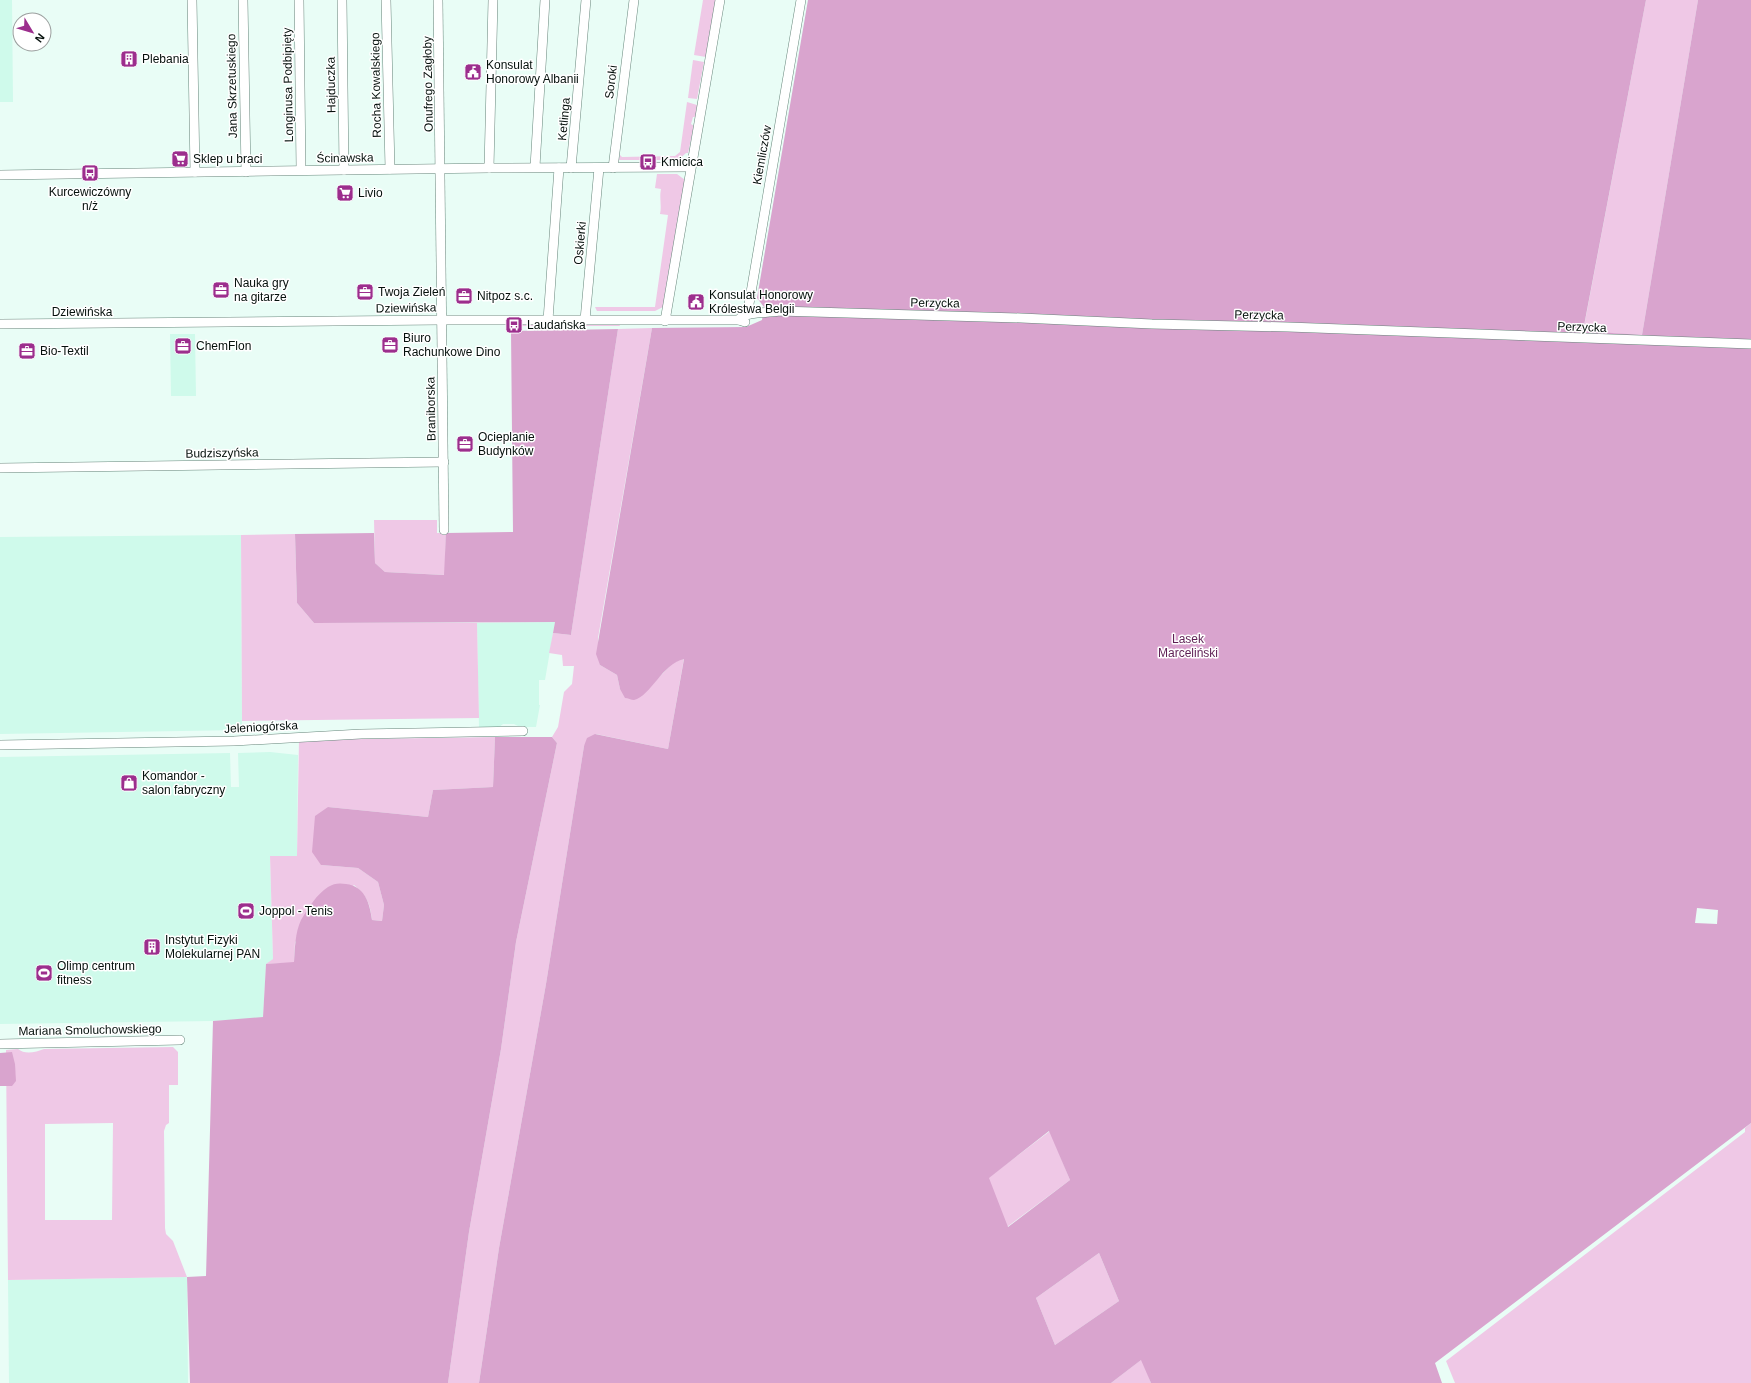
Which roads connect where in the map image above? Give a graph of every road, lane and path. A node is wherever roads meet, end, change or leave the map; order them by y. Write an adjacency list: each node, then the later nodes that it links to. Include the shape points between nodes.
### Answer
1 (192, 0): 24 (street)
2 (243, 0): 25 (street, Jana Skrzetuskiego)
3 (298, 0): 22 (street, Longinusa Podbipięty)
4 (342, 0): 23 (street, Hajduczka)
5 (386, 0): 21 (street, Rocha Kowalskiego)
6 (438, 0): 14 (street, Onufrego Zagłoby)
7 (493, 0): 15 (street)
8 (544, 0): 16 (street)
9 (586, 0): 18 (street, Ketlinga)
10 (634, 0): 20 (street, Soroki)
11 (720, 0): 13 (street)
12 (801, 0): 28 (street, Kiemliczów)
13 (690, 167): 20 (street, Ścinawska); 33 (street)
14 (441, 168): 15 (street, Ścinawska); 21 (street, Ścinawska); 29 (street, Braniborska)
15 (489, 168): 16 (street, Ścinawska)
16 (535, 168): 17 (street, Ścinawska)
17 (558, 168): 18 (street, Ścinawska); 30 (street)
18 (571, 168): 19 (street, Ścinawska)
19 (599, 168): 20 (street, Ścinawska); 31 (street, Oskierki)
20 (613, 168)
21 (390, 169): 23 (street, Ścinawska)
22 (301, 170): 23 (street, Ścinawska); 25 (street, Ścinawska)
23 (344, 170)
24 (195, 172): 25 (street, Ścinawska); 26 (street, Ścinawska)
25 (246, 172)
26 (0, 175)
27 (766, 313): 28 (street, via 762,311); 32 (street, Dziewińska, via 762,317 744,322); 35 (street, Perzycka, via 779,311 992,317)
28 (749, 314): 32 (street)
29 (442, 320): 30 (street, Dziewińska); 34 (street, Dziewińska); 36 (street, Braniborska)
30 (548, 320): 31 (street, Dziewińska)
31 (585, 320): 33 (street, Dziewińska)
32 (739, 320): 33 (street, Dziewińska)
33 (665, 321)
34 (0, 324)
35 (1751, 344)
36 (444, 462): 37 (street, Budziszyńska); 38 (street, Braniborska)
37 (0, 468)
38 (444, 530)
39 (523, 731): 40 (street, Jeleniogórska, via 361,734 234,741)
40 (0, 745)
41 (180, 1040): 42 (street, Mariana Smoluchowskiego)
42 (0, 1044)

